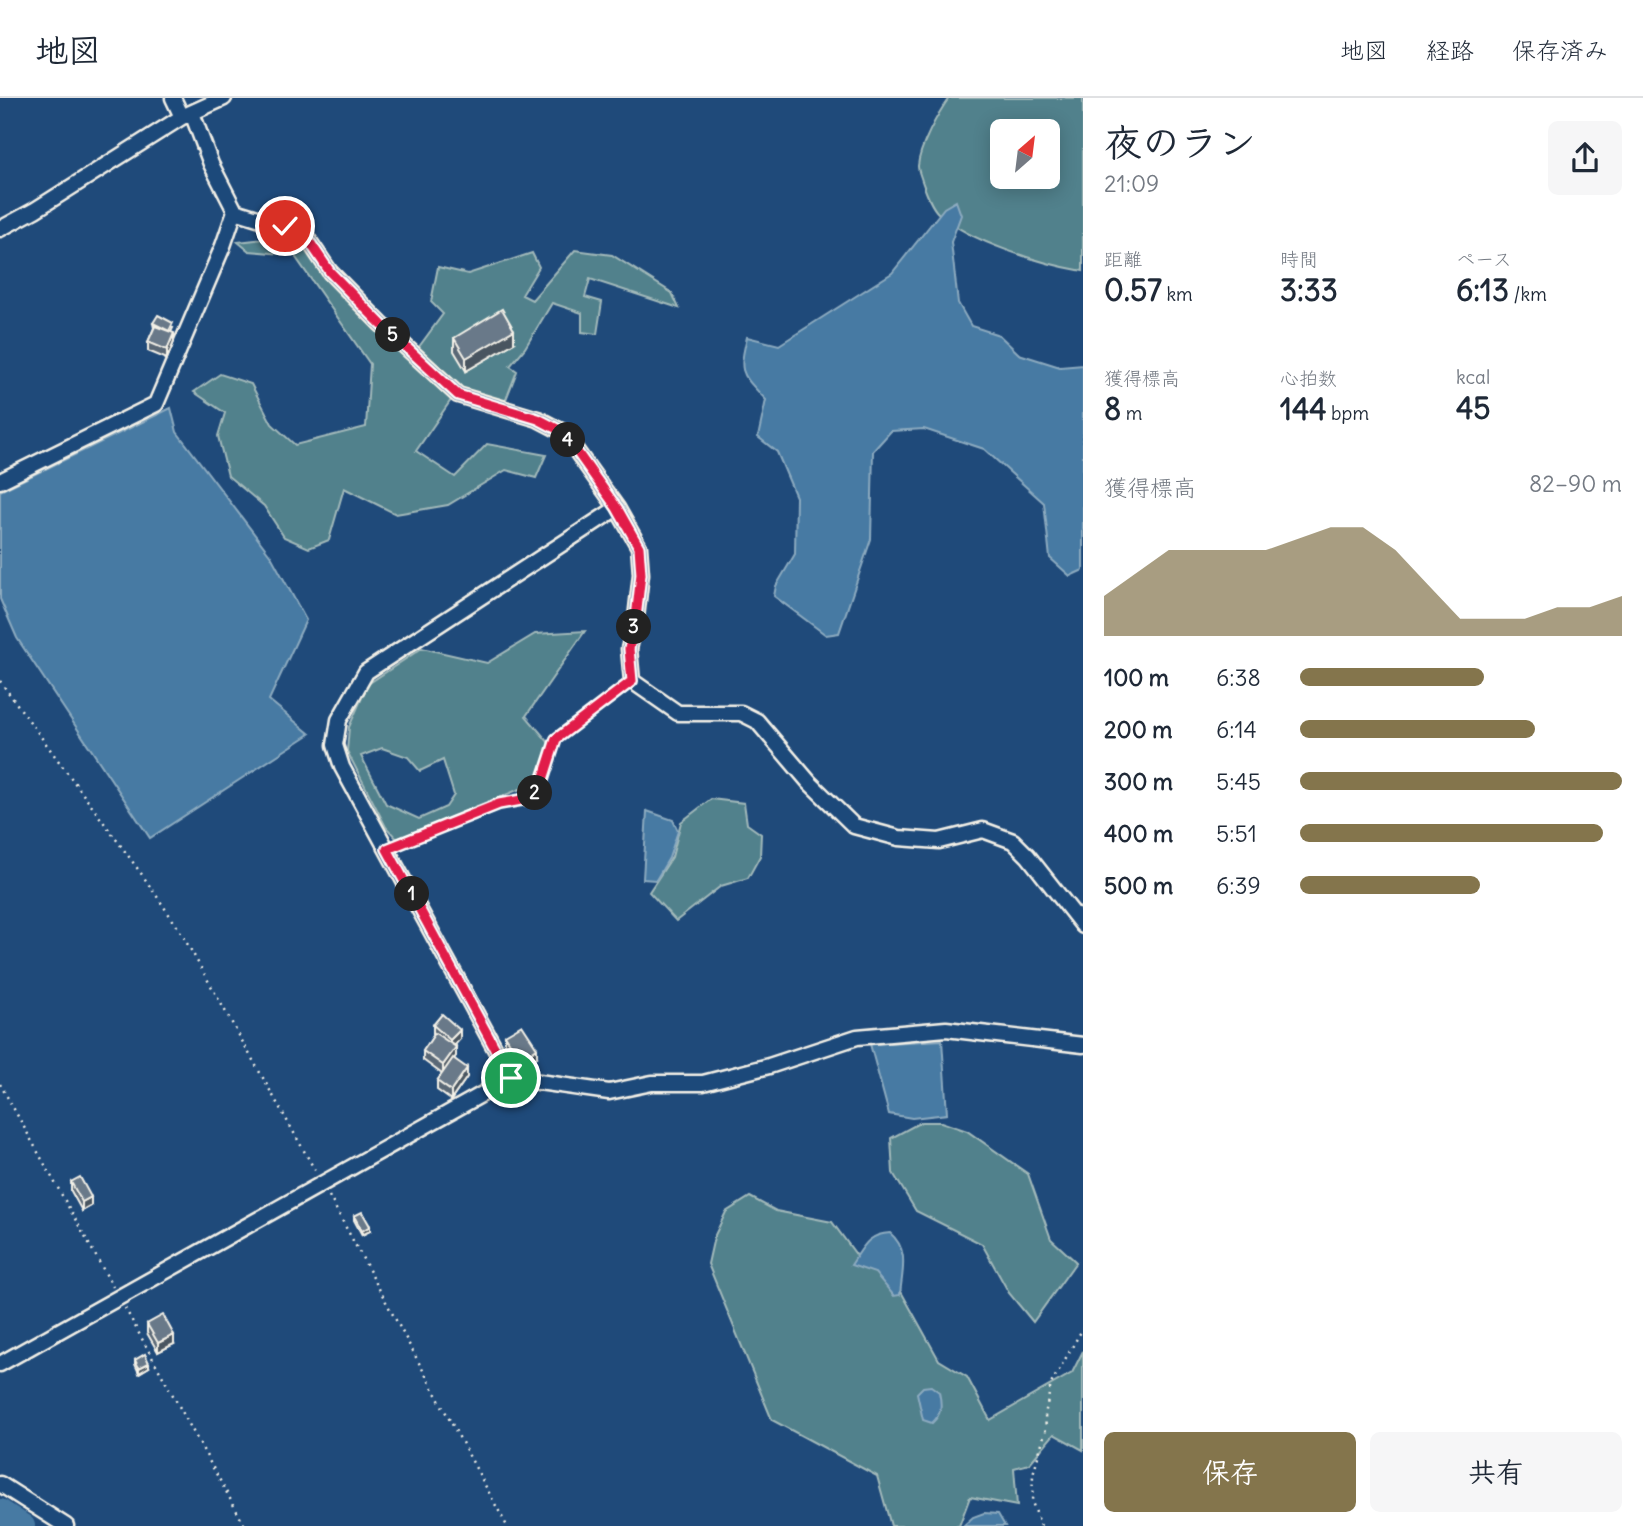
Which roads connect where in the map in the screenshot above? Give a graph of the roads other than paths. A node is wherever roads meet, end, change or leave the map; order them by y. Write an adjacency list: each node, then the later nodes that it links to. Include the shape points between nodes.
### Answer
1 (173, 98): 3 (street)
2 (224, 98): 3 (street)
3 (187, 115): 4 (street); 5 (street)
4 (234, 211): 6 (street, via 156,404); 7 (street, via 303,232 330,272 458,395 538,419 561,431)
5 (0, 229)
6 (0, 481)
7 (617, 508): 8 (street, via 639,547 641,574 629,649 632,681 678,713 741,713 757,721 808,782 854,826 899,838 939,841 983,831 1013,841); 10 (street, via 366,672 340,720 335,745 342,767)
8 (1083, 926)
9 (1083, 1045): 10 (street, via 946,1029 858,1037 703,1083 652,1083 610,1092)
10 (511, 1078): 11 (street)
11 (0, 1364)
12 (0, 1484): 13 (street)
13 (66, 1526)

